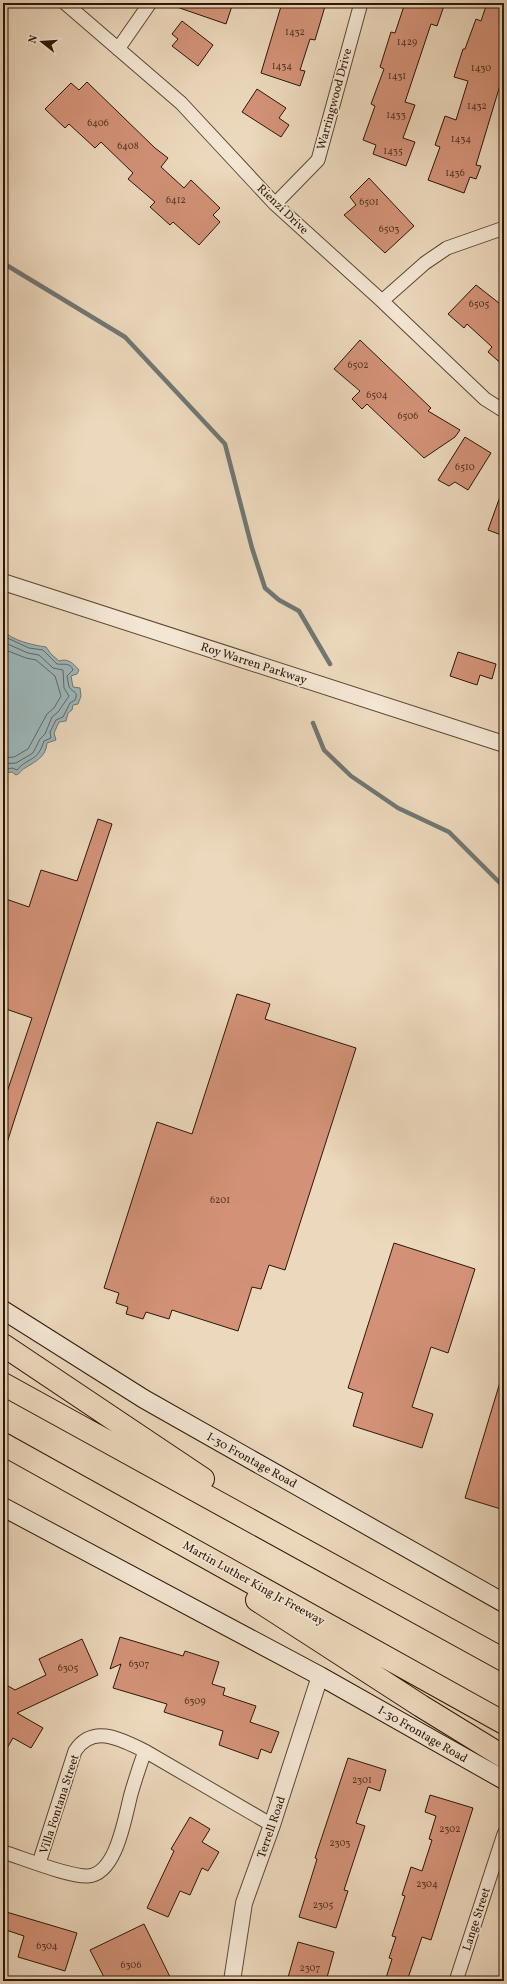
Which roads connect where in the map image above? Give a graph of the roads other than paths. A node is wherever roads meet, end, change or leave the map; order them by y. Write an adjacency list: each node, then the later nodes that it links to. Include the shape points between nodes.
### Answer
1 (65, 3): 4 (street, Rienzi Drive)
2 (150, 3): 4 (street)
3 (360, 3): 5 (street, Warringwood Drive, via 318,160)
4 (118, 50): 5 (street, Rienzi Drive, via 181,103)
5 (275, 204): 7 (street, Rienzi Drive)
6 (504, 228): 7 (street, via 447,248 425,263)
7 (382, 301): 8 (street, Rienzi Drive, via 485,399)
8 (504, 411)
9 (3, 582): 10 (street, Roy Warren Parkway)
10 (504, 744)
11 (3, 1310): 18 (main road, I-30 Frontage Road, via 144,1399)
12 (3, 1345): 17 (highway)
13 (3, 1384): 17 (highway)
14 (3, 1444): 15 (highway, Martin Luther King Jr Freeway)
15 (95, 1495): 21 (highway, Martin Luther King Jr Freeway); 23 (highway)
16 (4, 1509): 20 (main road, I-30 Frontage Road)
17 (330, 1564): 19 (highway)
18 (504, 1603)
19 (504, 1660)
20 (320, 1676): 24 (main road, I-30 Frontage Road); 25 (street, Terrell Road)
21 (504, 1723)
22 (145, 1751): 25 (street, Villa Fontana Street); 28 (street, Villa Fontana Street, via 117,1847 104,1868 87,1876 71,1874); 28 (street, Villa Fontana Street, via 106,1735 97,1735 80,1743 75,1751)
23 (504, 1758)
24 (504, 1780)
25 (272, 1825): 29 (street, Terrell Road, via 244,1903)
26 (504, 1834): 30 (street, Lange Street)
27 (3, 1852): 28 (street, Villa Fontana Street)
28 (39, 1863)
29 (232, 1981)
30 (456, 1981)

